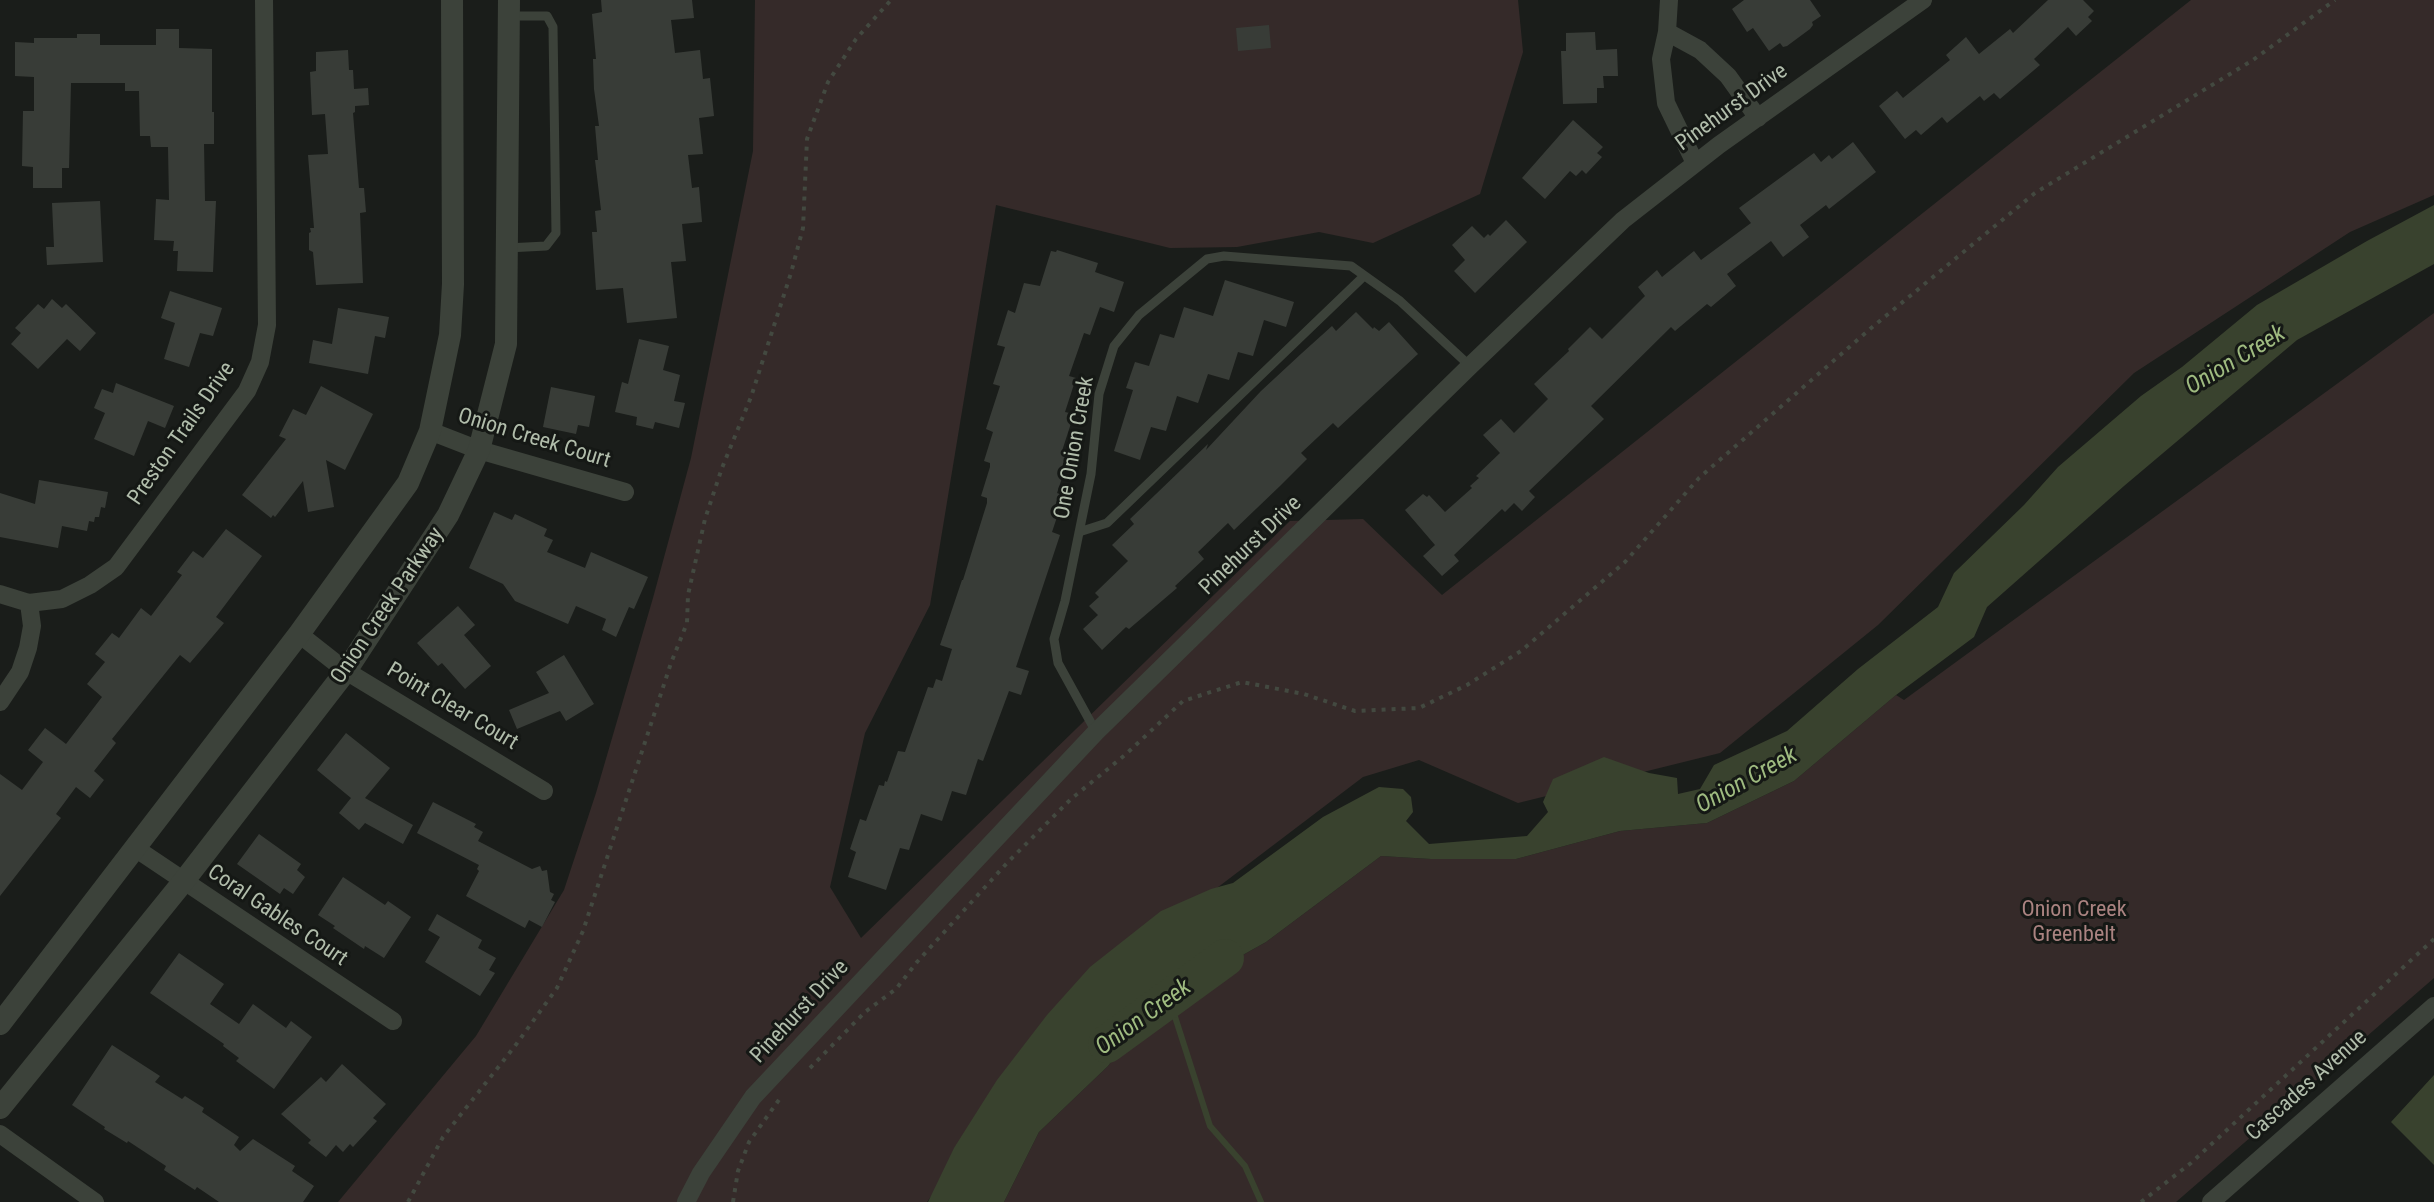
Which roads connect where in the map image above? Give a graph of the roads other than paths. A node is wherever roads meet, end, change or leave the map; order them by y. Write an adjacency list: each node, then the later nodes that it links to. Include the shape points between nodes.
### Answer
1 (264, 0): 17 (street, Preston Trails Drive, via 267,325 260,362 247,391 116,567 62,599)
2 (452, 0): 12 (street, via 453,284 450,335)
3 (1669, 0): 6 (street)
4 (1923, 0): 7 (street, Pinehurst Drive)
5 (509, 8): 9 (street, Onion Creek Parkway); 9 (lane, via 547,16 553,27 556,233 546,246)
6 (1667, 32): 7 (street, via 1700,50 1728,76); 8 (street, via 1661,59 1666,103)
7 (1758, 118): 8 (street, Pinehurst Drive)
8 (1695, 163): 11 (street, Pinehurst Drive, via 1623,220)
9 (507, 248): 13 (street, Onion Creek Parkway, via 506,344)
10 (1364, 276): 11 (lane, One Onion Creek, via 1400,301); 15 (lane, via 1107,523); 15 (lane, One Onion Creek, via 1351,266 1224,256 1207,259 1139,315 1114,346 1099,394)
11 (1470, 366): 21 (street, Pinehurst Drive)
12 (430, 431): 13 (street, Onion Creek Court); 18 (street, via 408,483)
13 (479, 450): 14 (street, Onion Creek Court); 19 (street, Onion Creek Parkway, via 448,515)
14 (625, 492)
15 (1079, 532): 21 (lane, One Onion Creek, via 1054,639 1058,663)
16 (0, 594): 17 (street, Preston Trails Drive)
17 (29, 603): 20 (street, via 28,648)
18 (299, 634): 19 (street, Point Clear Court); 23 (street)
19 (346, 671): 22 (street, Point Clear Court); 24 (street, Onion Creek Parkway)
20 (0, 702)
21 (1096, 732): 31 (street, Pinehurst Drive, via 753,1097)
22 (544, 791)
23 (135, 848): 24 (street, Coral Gables Court); 27 (street)
24 (183, 882): 26 (street, Coral Gables Court); 28 (street, Onion Creek Parkway)
25 (2434, 1006): 32 (street, Cascades Avenue)
26 (393, 1021)
27 (0, 1024)
28 (0, 1108)
29 (0, 1134): 30 (street)
30 (95, 1202)
31 (686, 1202)
32 (2211, 1202)

